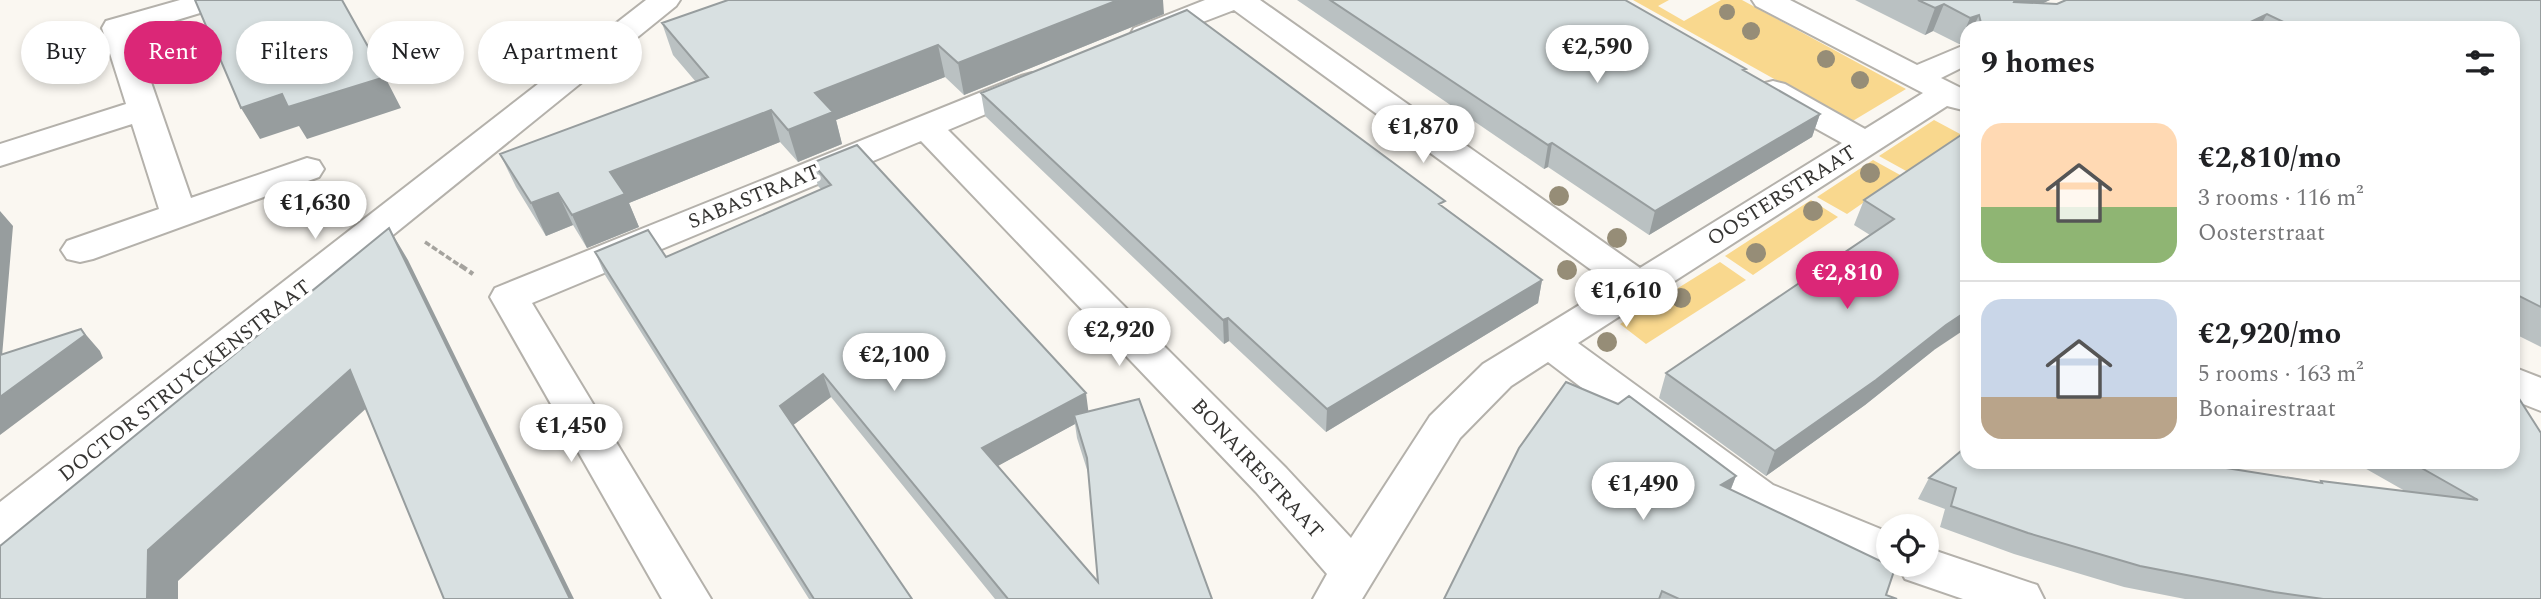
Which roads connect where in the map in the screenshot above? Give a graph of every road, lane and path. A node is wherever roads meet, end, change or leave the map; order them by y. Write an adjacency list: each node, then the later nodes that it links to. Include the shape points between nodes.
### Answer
1 (212, 0): 11 (street, via 117,29)
2 (665, 0): 17 (street, DOCTOR STRUYCKENSTRAAT)
3 (1231, 0): 6 (street)
4 (1240, 0): 19 (street)
5 (1767, 0): 10 (street)
6 (1116, 47)
7 (1960, 64): 10 (street, OOSTERSTRAAT)
8 (1066, 69): 12 (street, SABASTRAAT)
9 (1745, 75): 13 (street)
10 (1943, 92): 13 (street, OOSTERSTRAAT)
11 (144, 109): 14 (street); 16 (street)
12 (926, 127): 20 (street, SABASTRAAT); 25 (street, BONAIRESTRAAT, via 1271,480)
13 (1866, 143): 19 (street, OOSTERSTRAAT)
14 (0, 155)
15 (307, 169): 16 (street)
16 (179, 215): 18 (street)
17 (389, 219): 20 (path); 22 (street, DOCTOR STRUYCKENSTRAAT)
18 (80, 250)
19 (1639, 286): 21 (street, OOSTERSTRAAT)
20 (509, 297): 26 (street)
21 (1548, 341): 23 (street, via 1757,498); 25 (street, OOSTERSTRAAT, via 1497,375 1444,427)
22 (0, 527)
23 (1876, 547)
24 (1939, 571): 27 (street)
25 (1345, 585)
26 (687, 599)
27 (2020, 599)

